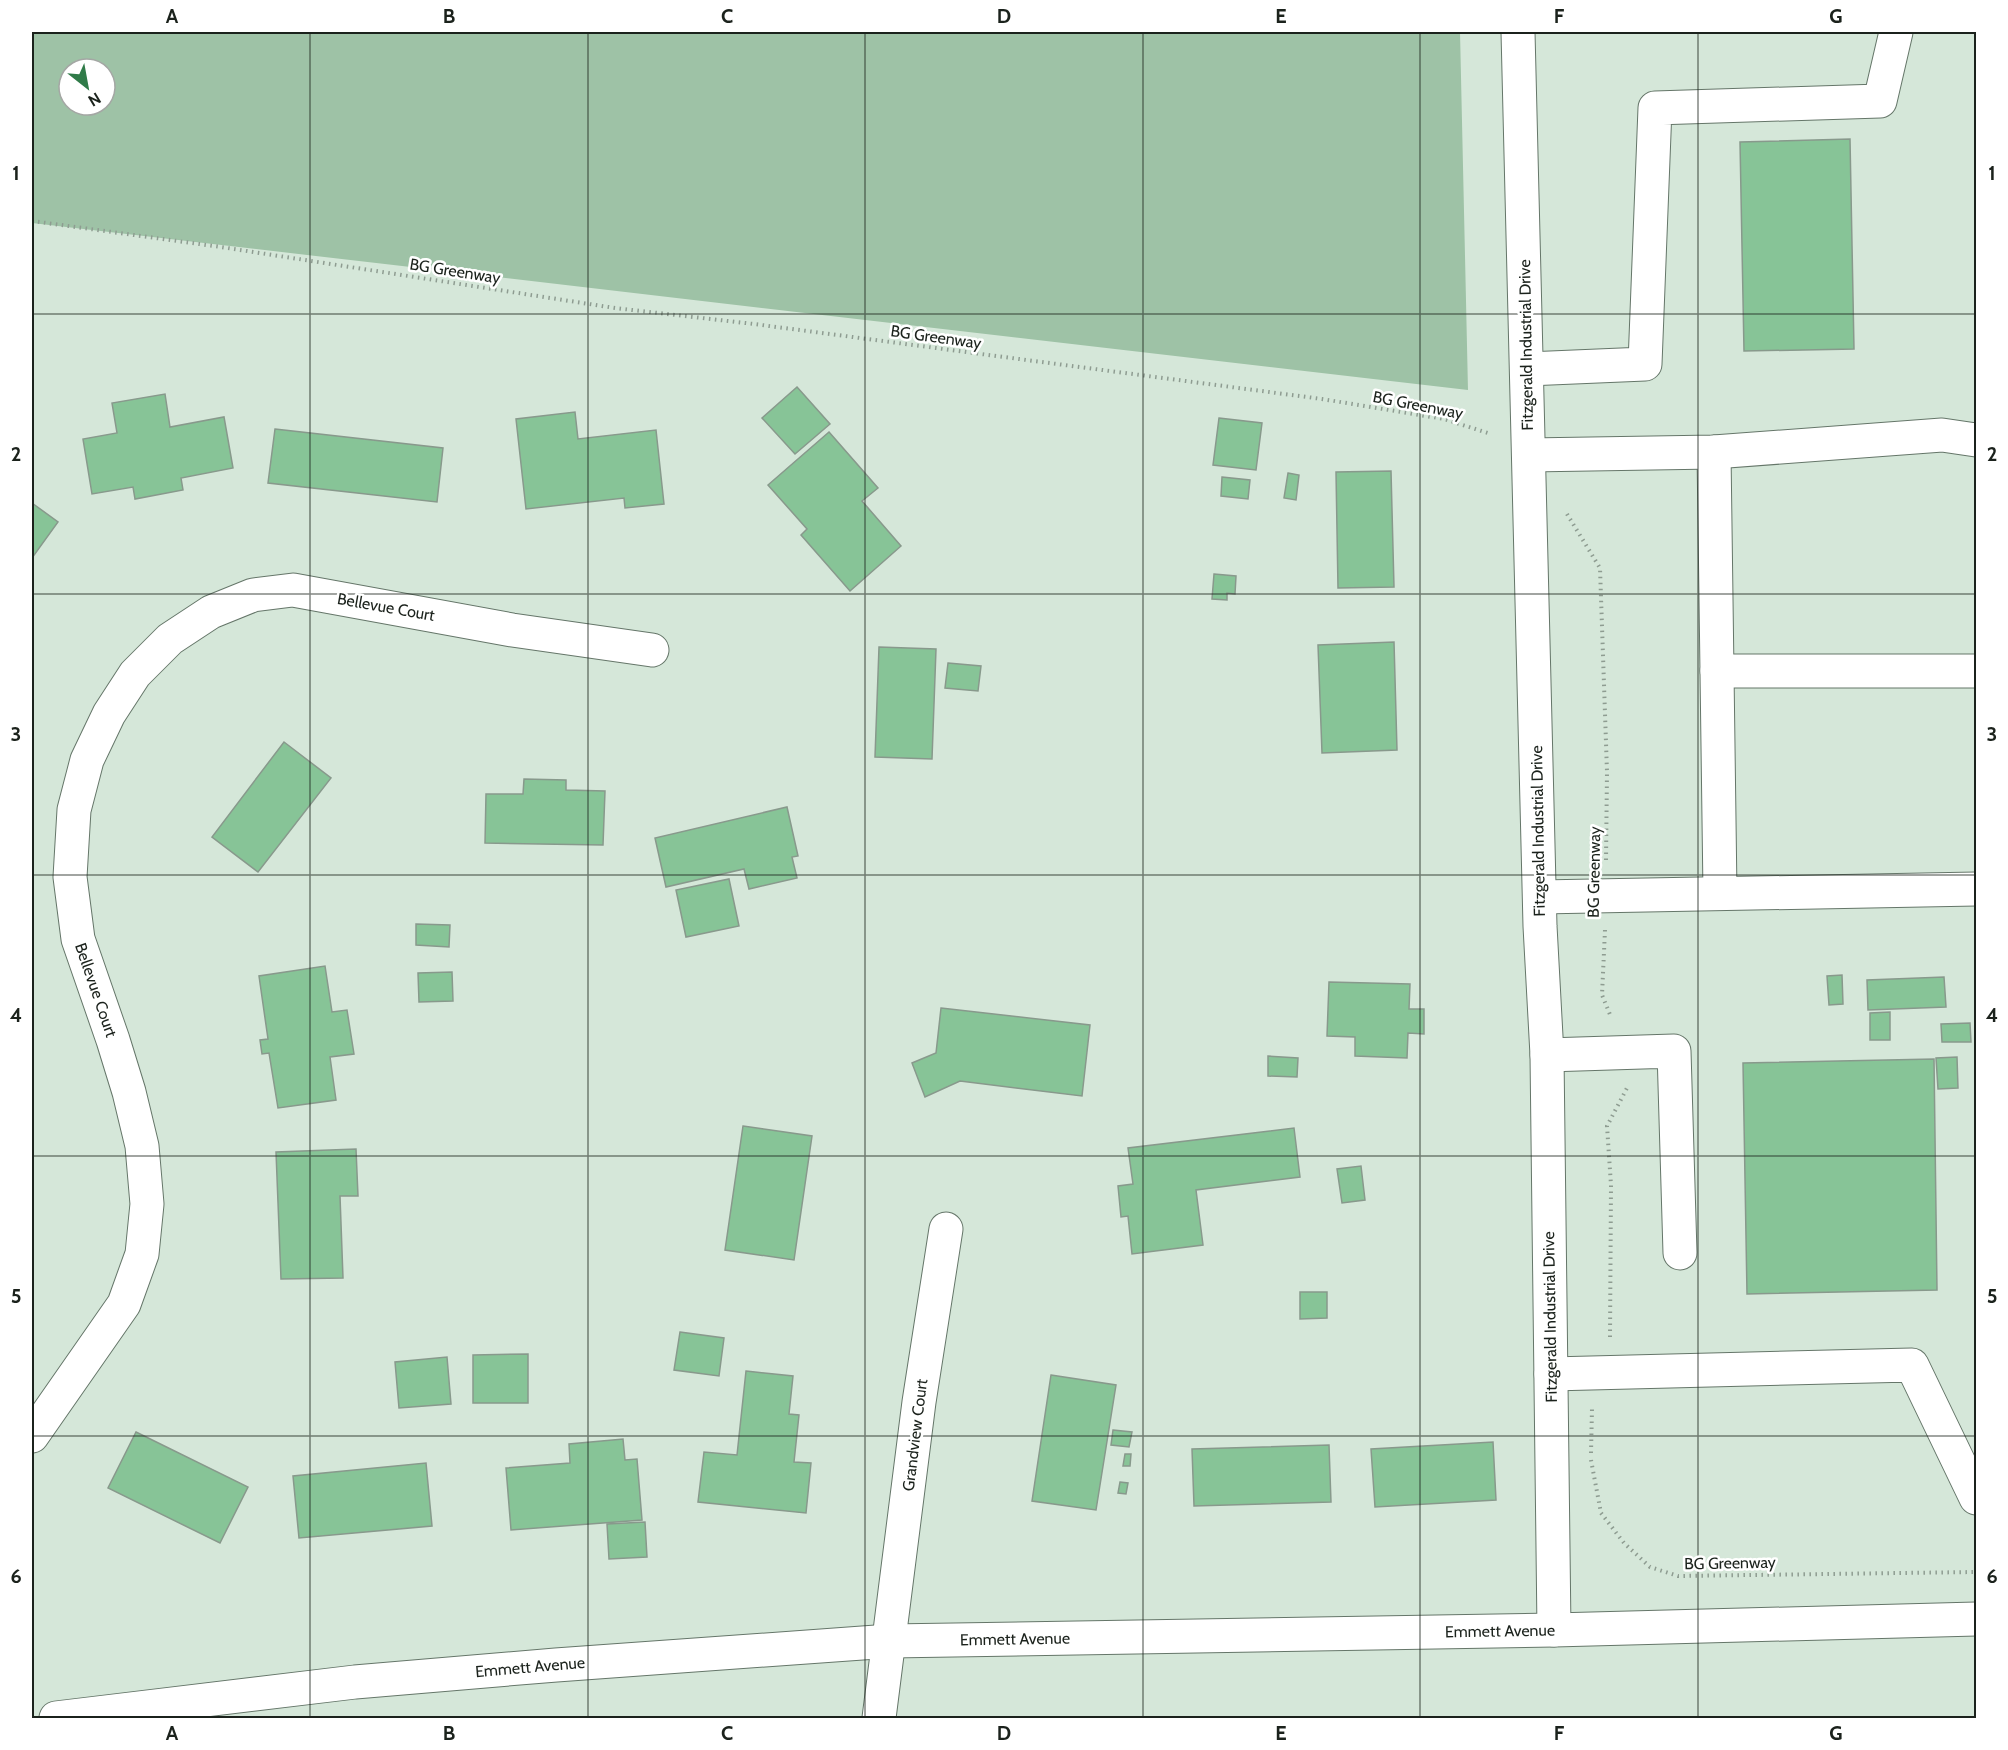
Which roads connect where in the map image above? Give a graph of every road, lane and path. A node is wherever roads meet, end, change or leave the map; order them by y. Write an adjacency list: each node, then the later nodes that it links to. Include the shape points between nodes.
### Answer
1 (1518, 32): 4 (street, Fitzgerald Industrial Drive)
2 (1896, 32): 4 (street, via 1880,101 1655,108 1645,364)
3 (32, 221): 7 (path, BG Greenway, via 615,308 1366,406 1444,419 1506,439)
4 (1527, 369): 7 (street, Fitzgerald Industrial Drive)
5 (1977, 440): 6 (street, via 1942,435)
6 (1714, 452): 7 (street); 10 (street)
7 (1529, 461): 15 (street, Fitzgerald Industrial Drive)
8 (1564, 508): 14 (path, BG Greenway, via 1600,568 1607,772)
9 (652, 650): 22 (street, Bellevue Court, via 512,630 293,590 254,595 212,612 170,639 135,674 109,714 87,760 74,810 70,877 78,939 113,1040 142,1146 147,1204 142,1254 124,1304)
10 (1717, 671): 11 (street); 13 (street)
11 (1977, 671)
12 (1977, 889): 13 (street)
13 (1720, 893): 14 (street)
14 (1605, 895): 15 (street); 16 (path, BG Greenway, via 1602,995 1619,1028)
15 (1540, 897): 17 (street, Fitzgerald Industrial Drive)
16 (1621, 1052): 17 (street); 19 (street, via 1674,1051); 20 (path, BG Greenway, via 1627,1088 1607,1126 1611,1185 1610,1342)
17 (1547, 1055): 21 (street, Fitzgerald Industrial Drive)
18 (946, 1229): 27 (street, Grandview Court, via 919,1402)
19 (1680, 1253)
20 (1596, 1373): 21 (street); 23 (street, via 1912,1365); 24 (path, BG Greenway, via 1591,1462 1601,1513 1624,1544 1650,1567 1678,1576)
21 (1551, 1374): 26 (street, Fitzgerald Industrial Drive)
22 (32, 1436)
23 (1977, 1498)
24 (1977, 1572)
25 (1977, 1620): 26 (street, Emmett Avenue)
26 (1554, 1630): 27 (street, Emmett Avenue)
27 (890, 1641): 28 (street, Emmett Avenue, via 356,1682); 29 (street, Grandview Court)
28 (56, 1719)
29 (879, 1719)

